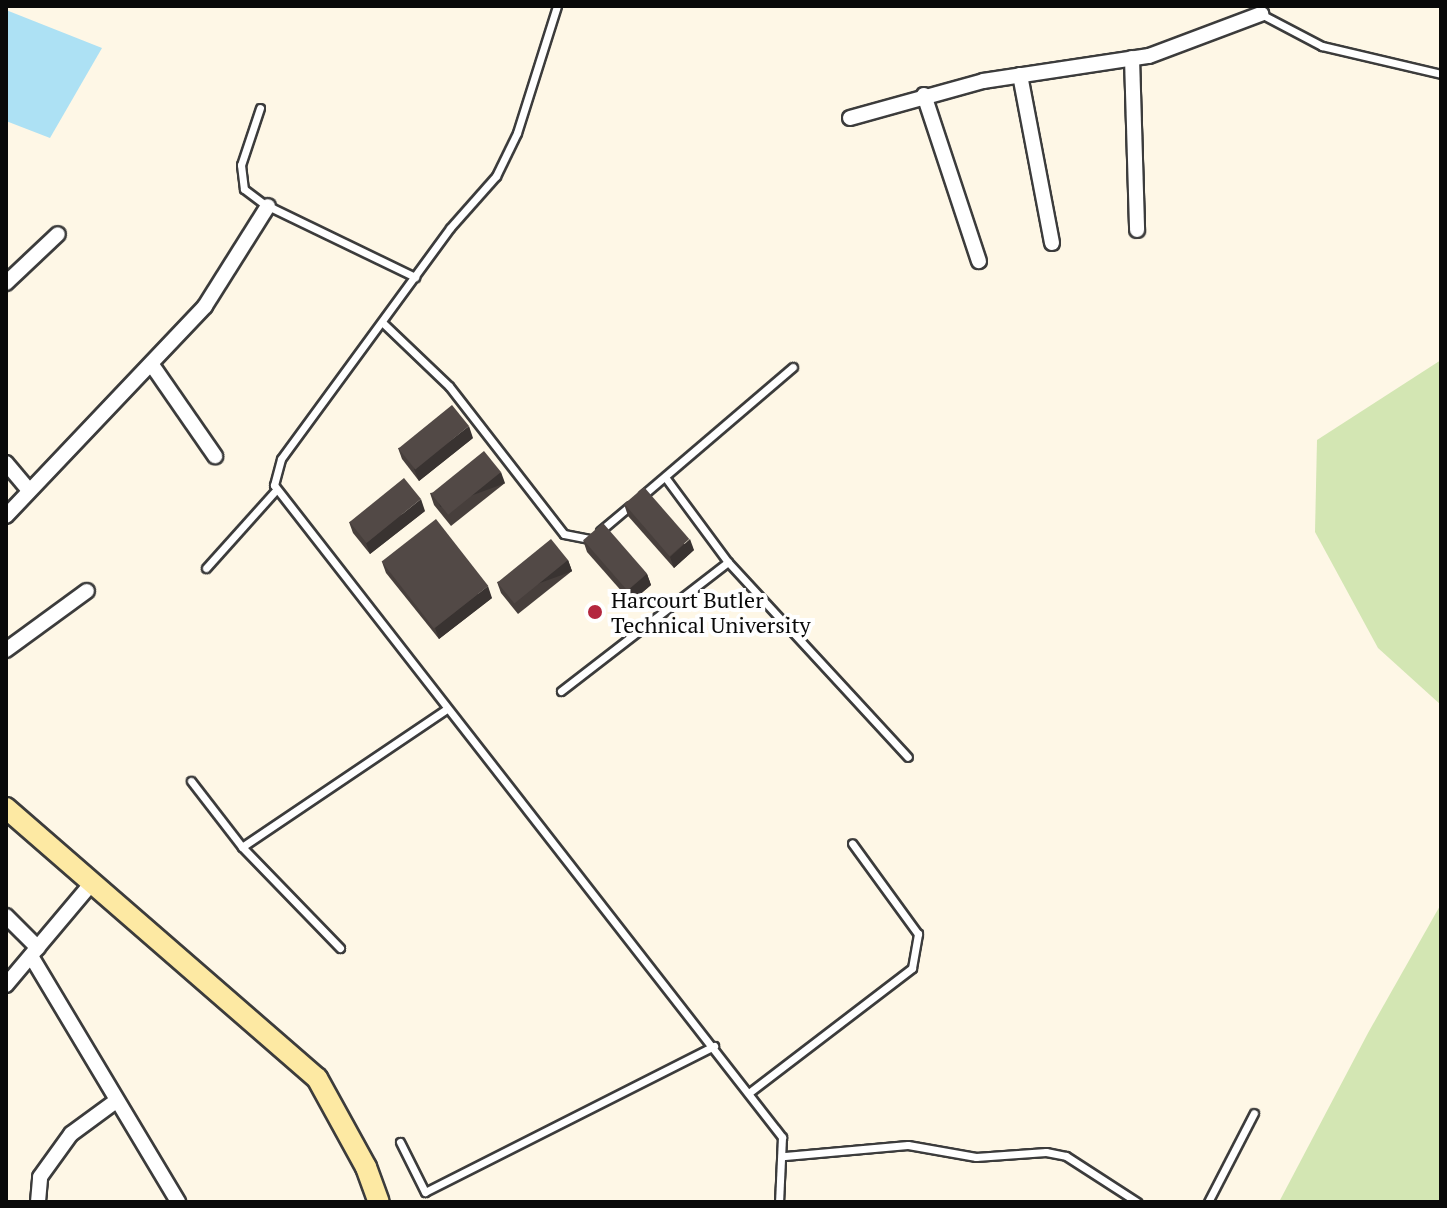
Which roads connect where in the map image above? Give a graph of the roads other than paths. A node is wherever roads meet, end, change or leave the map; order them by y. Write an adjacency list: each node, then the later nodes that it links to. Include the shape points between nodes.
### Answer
1 (557, 6): 14 (lane, via 517,133 496,176)
2 (1255, 10): 3 (street, via 1208,37); 4 (lane, via 1322,46)
3 (1132, 58): 5 (street); 10 (street)
4 (1441, 74)
5 (1020, 75): 6 (street); 12 (street)
6 (924, 95): 8 (street); 13 (street)
7 (260, 108): 9 (lane, via 240,178 244,189)
8 (850, 118)
9 (268, 206): 14 (lane); 17 (street, via 205,306)
10 (1137, 230)
11 (58, 234): 15 (street)
12 (1052, 243)
13 (979, 261)
14 (415, 277): 16 (lane)
15 (6, 283)
16 (383, 323): 21 (lane, via 449,386 571,539 592,538); 23 (lane, via 281,459 272,478)
17 (152, 365): 19 (street); 22 (street)
18 (793, 367): 21 (lane)
19 (215, 456)
20 (6, 463): 22 (street)
21 (665, 477): 25 (lane)
22 (29, 490): 24 (street)
23 (276, 490): 26 (lane); 30 (lane)
24 (6, 516)
25 (728, 562): 29 (lane); 31 (lane)
26 (206, 568)
27 (87, 591): 28 (street)
28 (6, 650)
29 (561, 691)
30 (445, 710): 35 (lane); 41 (lane)
31 (908, 757)
32 (191, 781): 35 (lane)
33 (6, 808): 36 (street)
34 (852, 843): 42 (lane, via 918,934 912,968)
35 (242, 847): 38 (lane)
36 (91, 884): 39 (street); 49 (street, via 317,1078 366,1167)
37 (6, 916): 39 (street)
38 (340, 948)
39 (34, 952): 40 (street); 43 (street)
40 (6, 985)
41 (714, 1046): 42 (lane); 45 (lane, via 425,1192)
42 (750, 1092): 46 (lane, via 782,1137)
43 (116, 1101): 47 (street, via 71,1134 40,1177); 48 (street)
44 (1254, 1113): 52 (lane)
45 (400, 1142)
46 (785, 1156): 50 (lane); 51 (lane, via 908,1145 976,1157 1046,1152 1066,1156)
47 (38, 1202)
48 (178, 1202)
49 (379, 1202)
50 (779, 1202)
51 (1137, 1202)
52 (1208, 1202)

